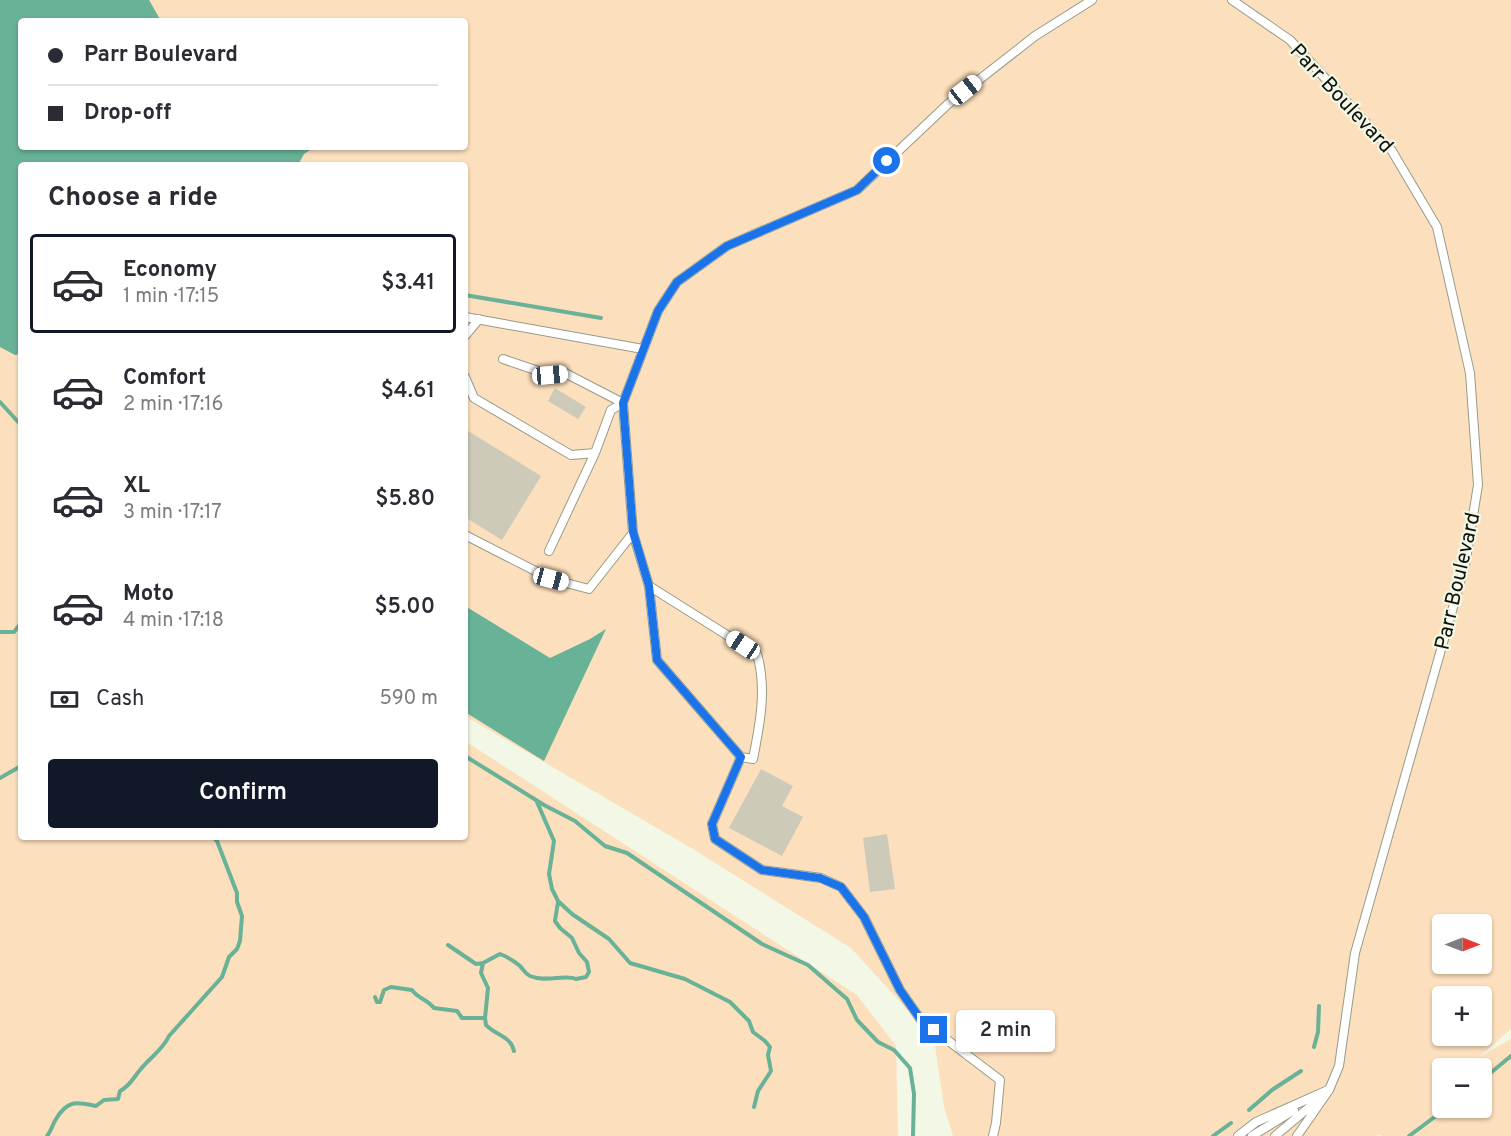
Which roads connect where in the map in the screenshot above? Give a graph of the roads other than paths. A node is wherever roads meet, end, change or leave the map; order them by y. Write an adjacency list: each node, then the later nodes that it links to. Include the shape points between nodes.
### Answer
1 (1092, 0): 6 (lane, via 1035,36 948,104 857,190 727,246 677,282 658,311)
2 (1232, 0): 16 (lane, Parr Boulevard, via 1290,40 1392,151 1437,227 1470,373 1478,485 1465,565 1355,953 1339,1066)
3 (468, 317): 4 (lane)
4 (478, 319): 5 (lane); 6 (lane)
5 (468, 332)
6 (643, 349): 9 (lane)
7 (503, 358): 9 (lane, via 550,375 565,373)
8 (468, 384): 10 (lane, via 474,398 571,455)
9 (623, 403): 10 (lane, via 611,410); 11 (lane)
10 (595, 453): 13 (lane)
11 (633, 532): 12 (lane, via 589,589 551,579); 14 (lane)
12 (468, 537)
13 (549, 551)
14 (649, 586): 15 (lane, via 657,660); 15 (lane, via 758,654 762,669 761,721 753,759)
15 (741, 757): 17 (lane, via 712,824 715,839 762,870 820,878 841,887 864,917 900,990 921,1020 1000,1080)
16 (1329, 1090): 18 (lane, via 1256,1122); 19 (lane); 20 (lane); 21 (lane); 22 (lane, Parr Boulevard)
17 (993, 1136)
18 (1238, 1136)
19 (1252, 1136)
20 (1275, 1136)
21 (1290, 1136)
22 (1297, 1136)

